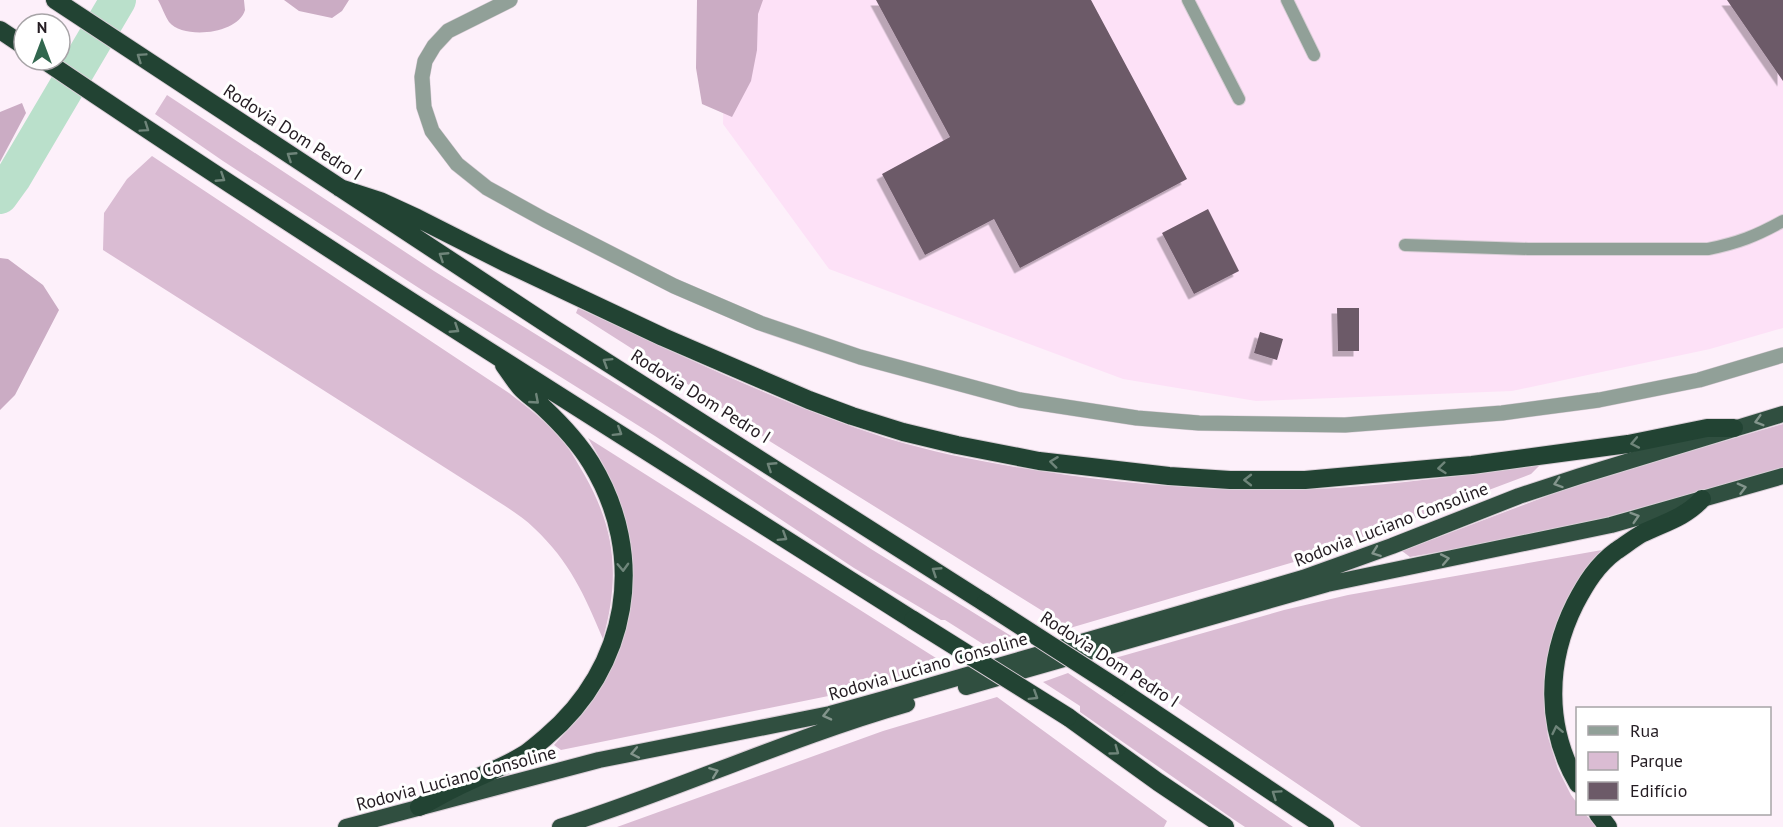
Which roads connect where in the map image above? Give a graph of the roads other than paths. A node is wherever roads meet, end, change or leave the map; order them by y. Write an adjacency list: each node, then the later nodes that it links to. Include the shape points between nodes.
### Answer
1 (55, 0): 8 (highway, Rodovia Dom Pedro I, one-way to 1)
2 (510, 0): 11 (street, via 448,31 425,61 424,107 432,131 457,164 487,188 674,286 760,323 860,357 1020,400 1137,417 1199,423 1345,425 1502,413 1599,400 1699,380)
3 (1188, 0): 7 (lane)
4 (1287, 0): 5 (lane)
5 (1314, 56)
6 (62, 72): 12 (highway, one-way to 12)
7 (1239, 99)
8 (339, 188): 14 (highway, one-way to 8, via 1707,428 1628,444 1484,463 1305,480 1169,476 1039,460 903,432 808,400 663,337 380,201); 22 (highway, Rodovia Dom Pedro I, one-way to 8, bridge, via 1117,688)
9 (1783, 221): 10 (lane, via 1748,239 1708,249)
10 (1405, 245)
11 (1783, 355)
12 (498, 356): 18 (highway, one-way to 18, via 519,387 571,436 603,484 623,551 620,608 607,658 594,684 573,711 526,753); 21 (highway, one-way to 21, bridge, via 1068,717)
13 (1783, 414): 14 (highway, Rodovia Luciano Consoline, one-way to 14)
14 (1734, 428): 18 (highway, Rodovia Luciano Consoline, one-way to 18, via 1519,496 1303,578 974,673 830,714 599,760)
15 (1783, 476): 16 (highway, Rodovia Luciano Consoline, one-way to 15)
16 (1702, 499): 17 (highway, one-way to 16, via 1560,746 1552,687 1561,636 1573,609 1597,567 1641,534 1693,509); 20 (highway, Rodovia Luciano Consoline, one-way to 16, via 824,730 1254,604 1328,584 1611,525)
17 (1576, 780)
18 (419, 807): 19 (highway, Rodovia Luciano Consoline)
19 (346, 827)
20 (560, 827)
21 (1225, 827)
22 (1324, 827)

